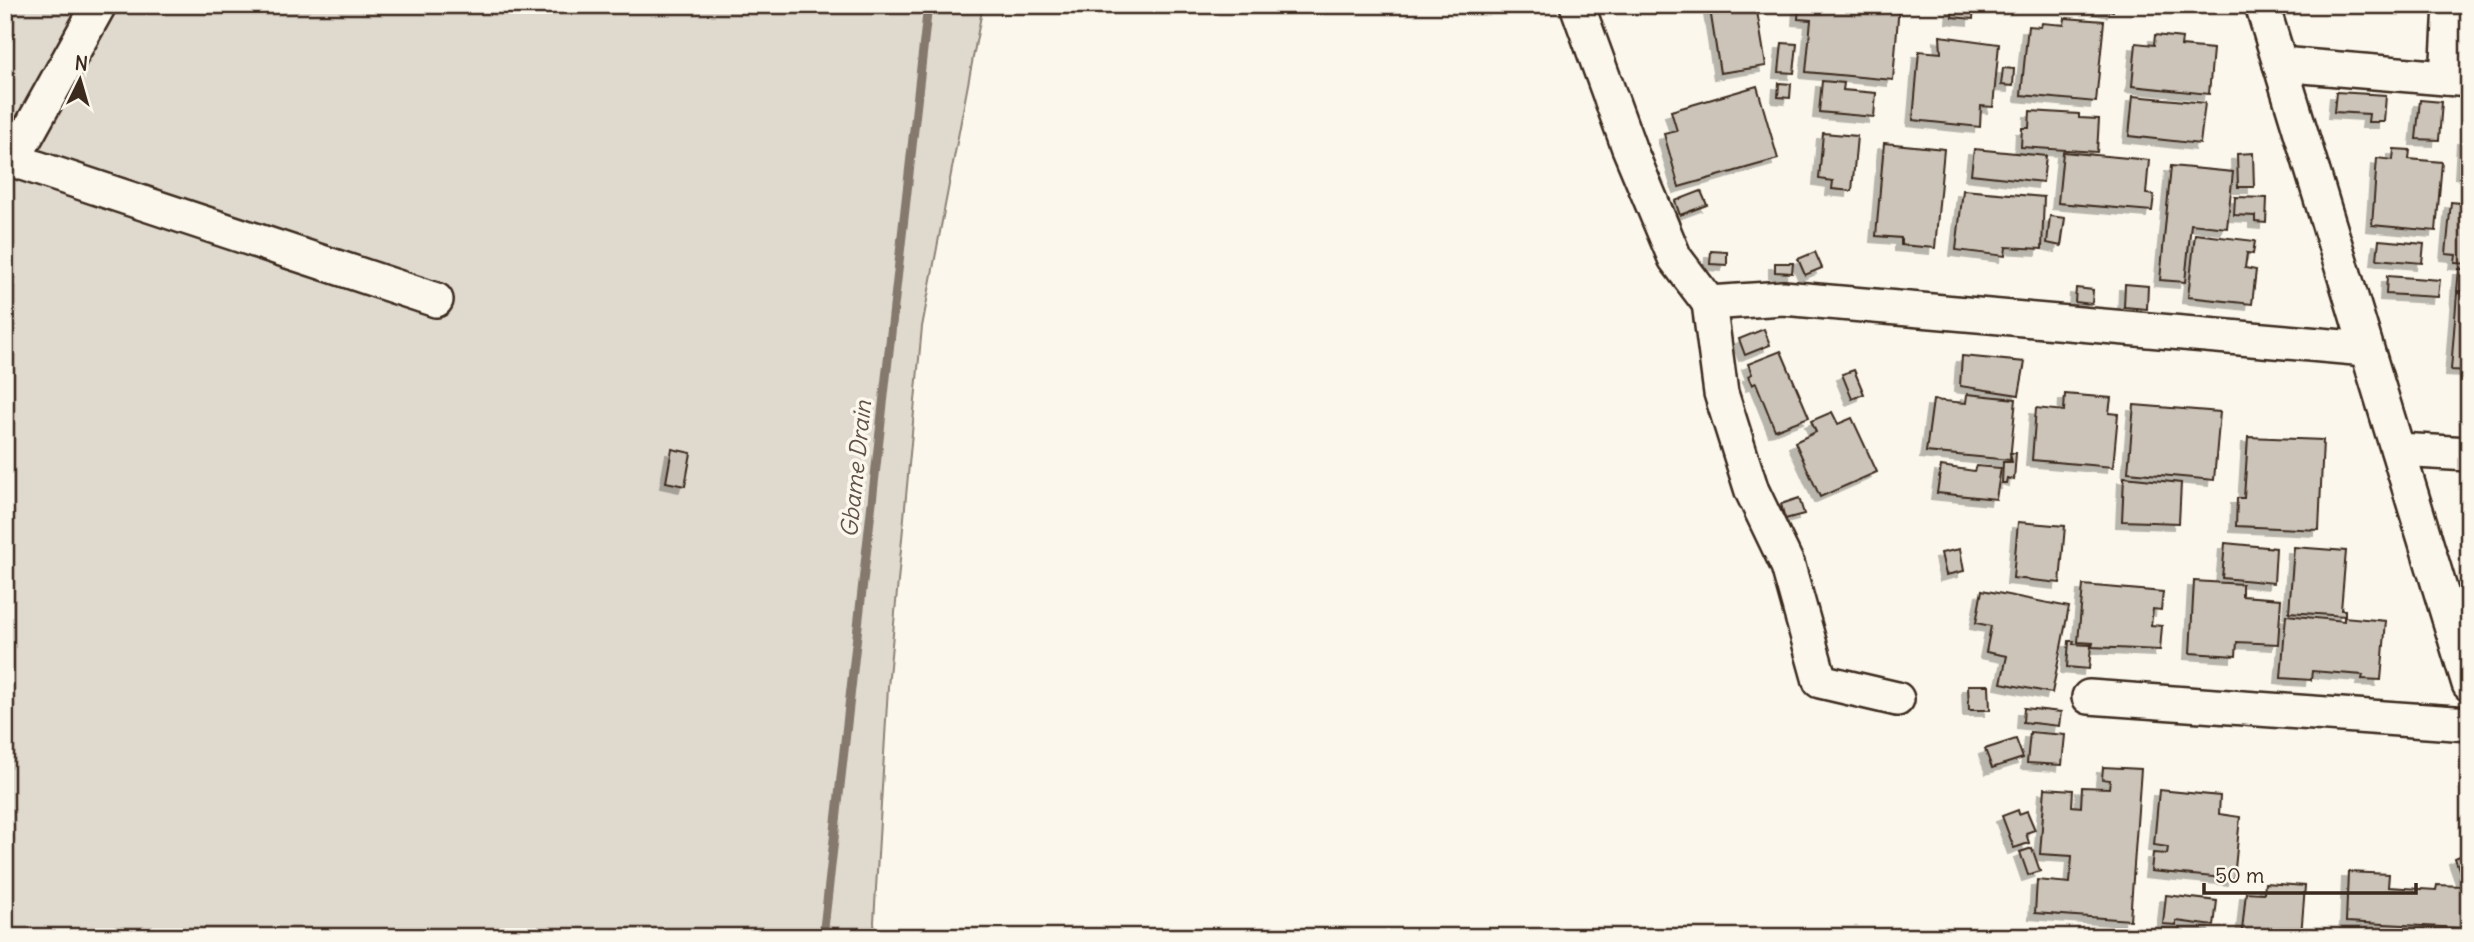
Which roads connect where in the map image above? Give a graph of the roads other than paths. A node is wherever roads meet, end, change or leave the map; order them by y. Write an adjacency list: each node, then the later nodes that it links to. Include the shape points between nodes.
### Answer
1 (99, 5): 7 (street)
2 (1577, 5): 9 (street, via 1675,258)
3 (2262, 5): 5 (street)
4 (2451, 5): 6 (street)
5 (2280, 64): 6 (street); 10 (street)
6 (2458, 79)
7 (9, 159): 8 (street)
8 (436, 300)
9 (1709, 303): 10 (street, via 1783,298); 15 (street, via 1721,393 1752,491 1788,566 1820,681)
10 (2367, 349): 11 (street)
11 (2398, 450): 12 (street); 13 (street)
12 (2469, 454)
13 (2469, 684)
14 (2090, 697): 16 (street)
15 (1897, 699)
16 (2469, 724)

